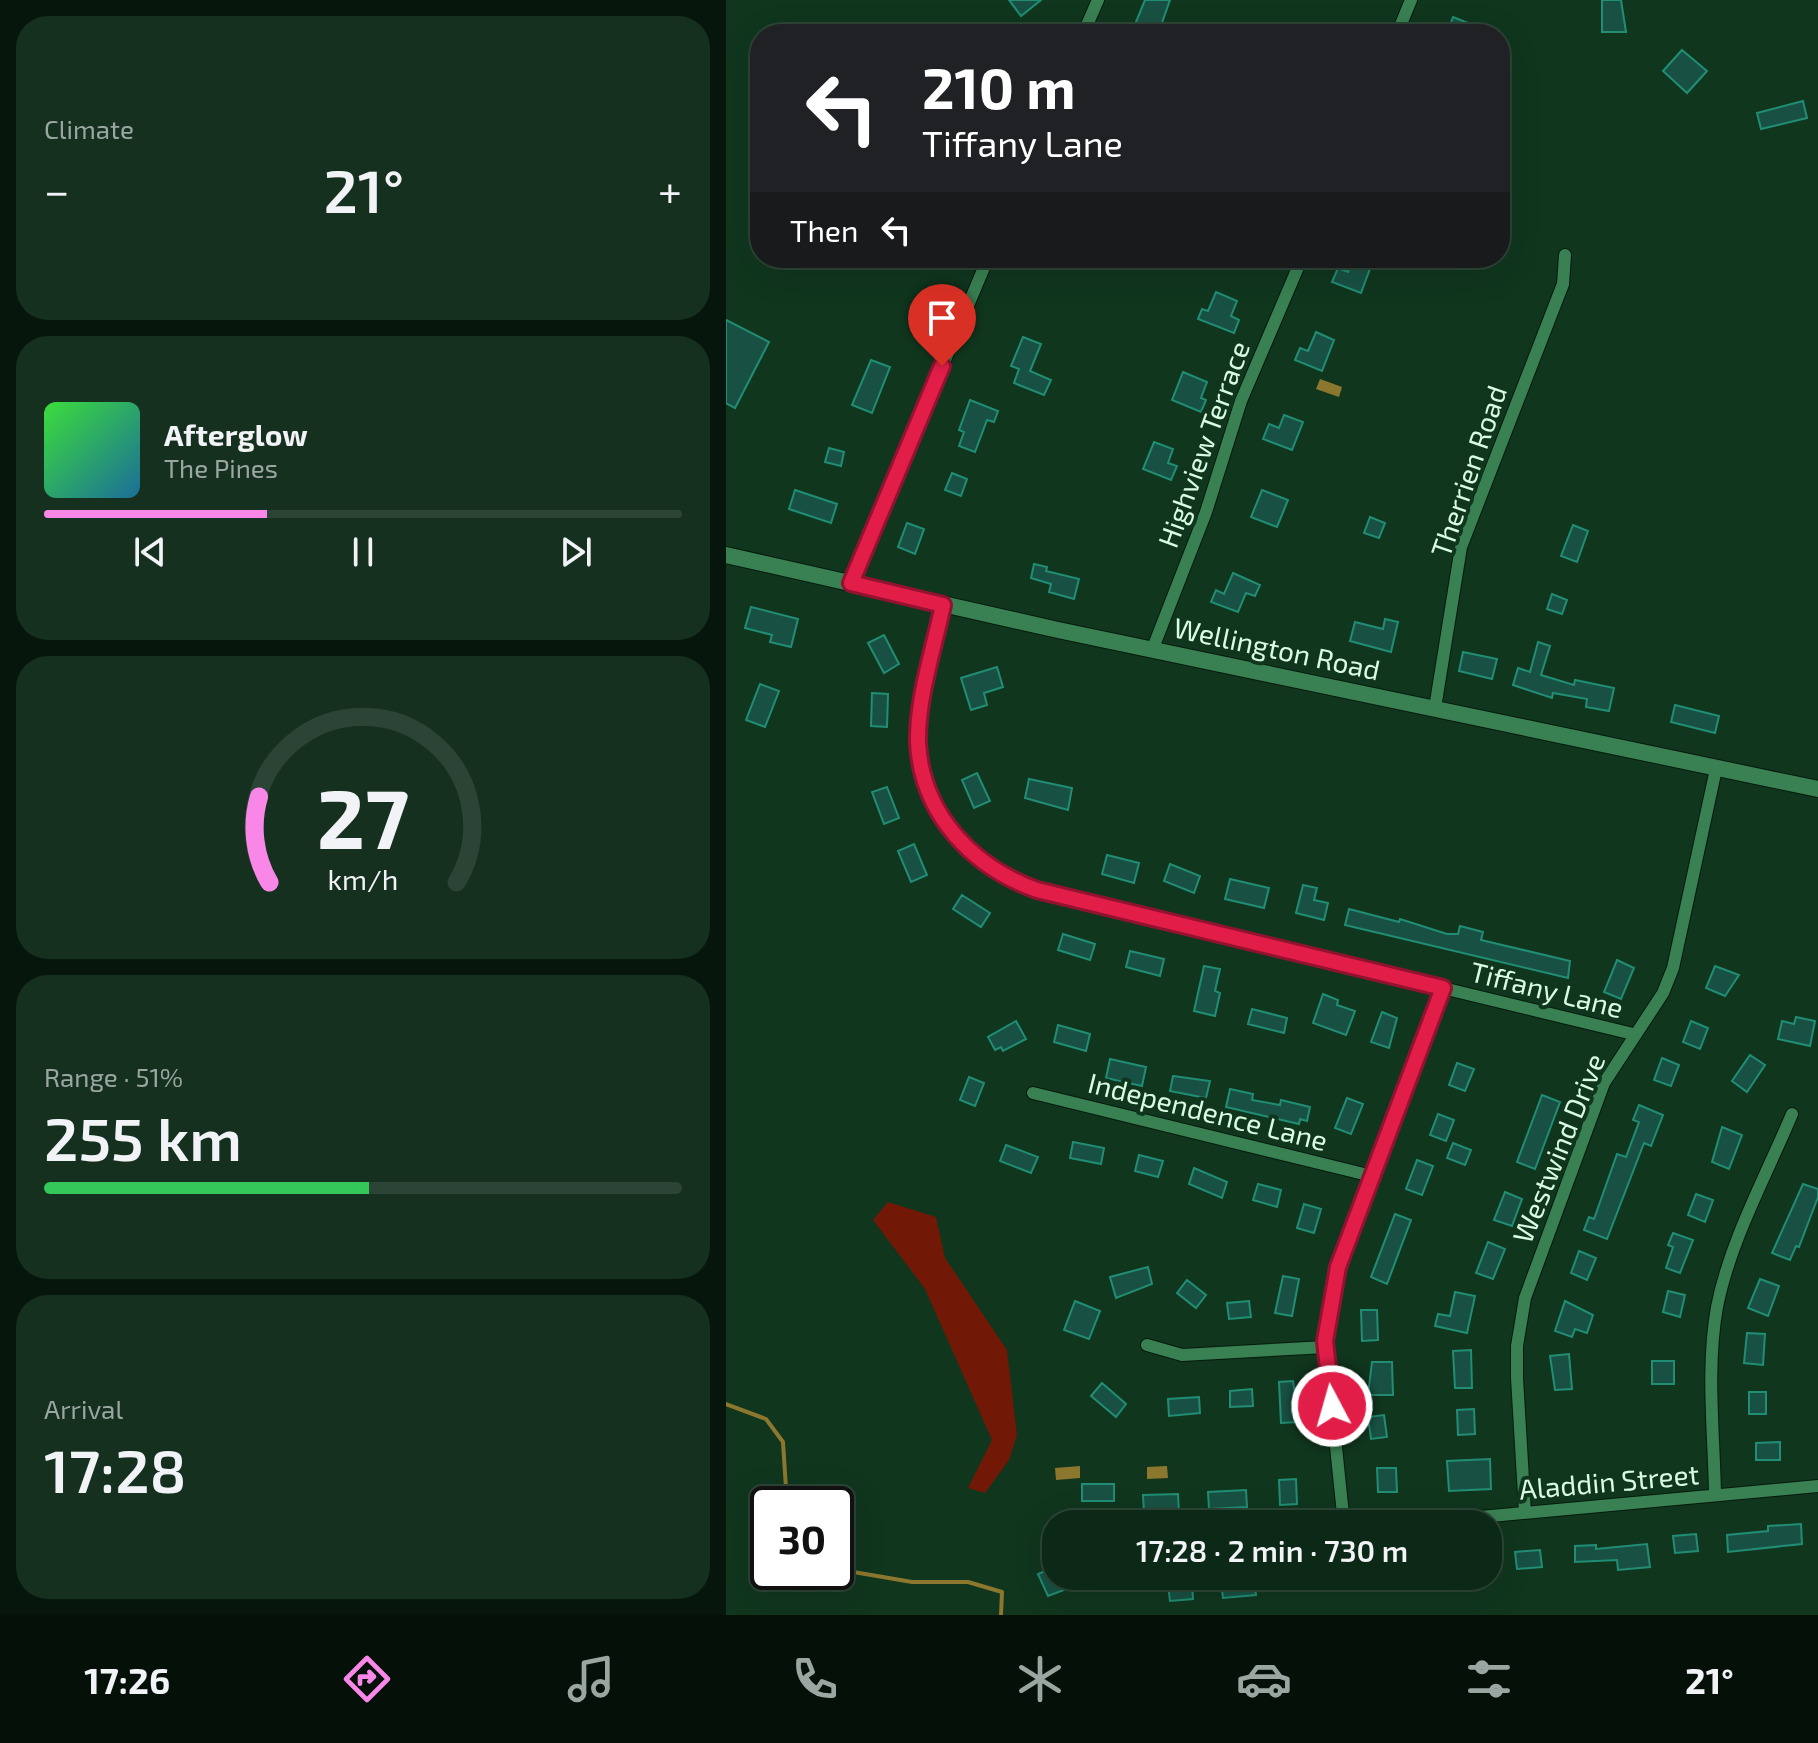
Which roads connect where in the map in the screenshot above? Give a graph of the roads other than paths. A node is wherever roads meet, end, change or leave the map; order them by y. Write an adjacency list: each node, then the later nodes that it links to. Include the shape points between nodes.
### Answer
1 (1098, 0): 3 (street)
2 (1411, 0): 4 (street)
3 (1087, 24)
4 (1401, 24)
5 (1565, 255): 12 (street, Therrien Road, via 1563,284 1461,547)
6 (984, 268): 9 (street)
7 (1298, 268): 11 (street, Highview Terrace, via 1241,401 1206,512)
8 (726, 555): 9 (main road, Wellington Road)
9 (851, 583): 10 (main road, Wellington Road)
10 (943, 605): 11 (main road, Wellington Road); 15 (street, Tiffany Lane, via 918,745 937,808 977,860 1004,878 1037,890)
11 (1153, 648): 12 (main road, Wellington Road)
12 (1435, 708): 13 (main road, Wellington Road)
13 (1716, 769): 14 (main road, Wellington Road); 16 (street, Westwind Drive, via 1673,968 1663,993)
14 (1818, 789)
15 (1443, 988): 16 (street, Tiffany Lane); 19 (street)
16 (1633, 1034): 25 (street, Westwind Drive, via 1592,1113 1521,1315 1517,1378)
17 (1033, 1093): 19 (street, Independence Lane)
18 (1792, 1114): 23 (street, via 1718,1304 1712,1366)
19 (1372, 1176): 21 (street, via 1338,1267)
20 (1147, 1345): 21 (street, via 1182,1355)
21 (1326, 1347): 24 (street)
22 (1818, 1486): 23 (street, Aladdin Street)
23 (1715, 1495): 25 (street, Aladdin Street)
24 (1343, 1510)
25 (1525, 1513): 26 (street, Aladdin Street)
26 (1502, 1515)

